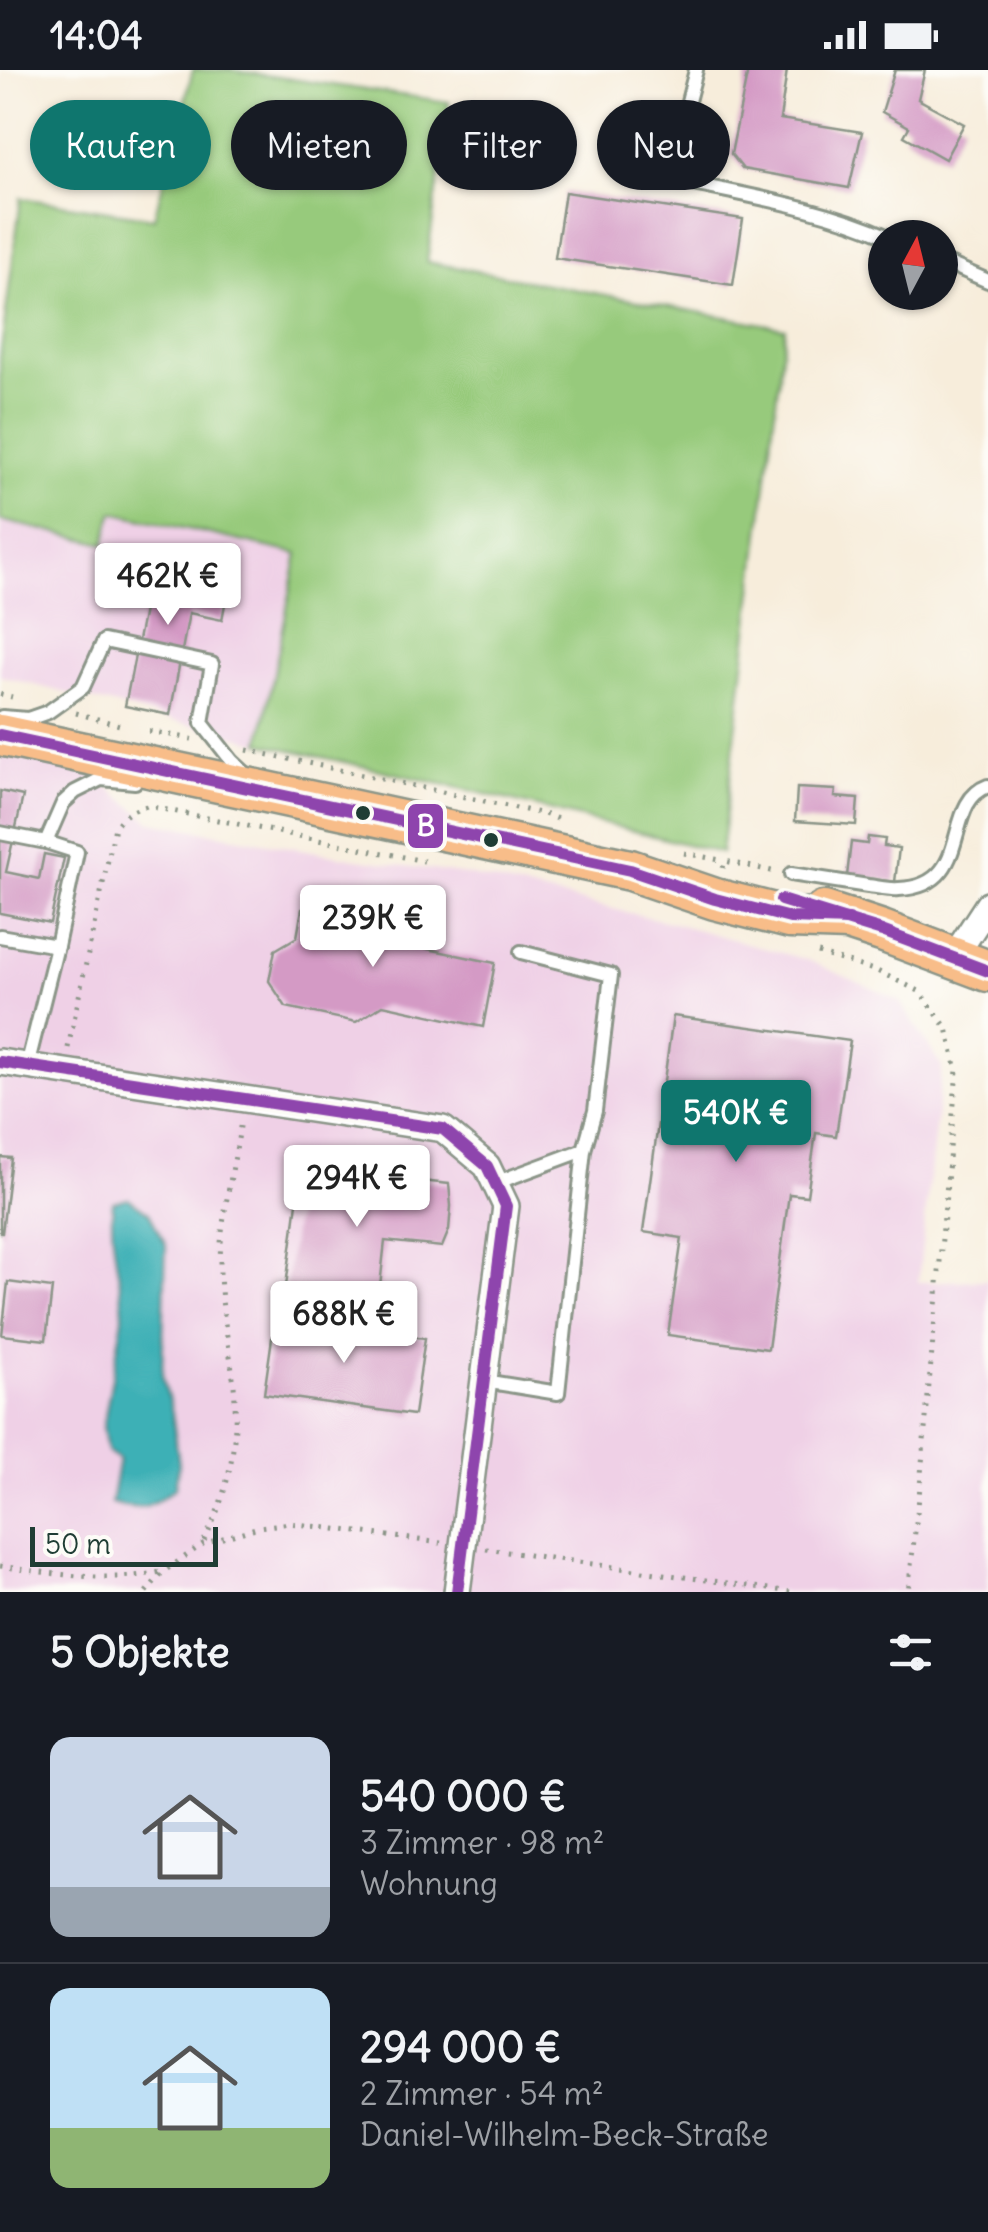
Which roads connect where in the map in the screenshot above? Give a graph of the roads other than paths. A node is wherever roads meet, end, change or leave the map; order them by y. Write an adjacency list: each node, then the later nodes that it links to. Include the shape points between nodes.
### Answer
1 (696, 70): 2 (lane, via 675,152 678,178)
2 (868, 227)
3 (958, 268): 4 (lane)
4 (988, 281)
5 (0, 718): 9 (lane, via 28,719 55,708 83,687 104,640 212,664 202,723)
6 (0, 734): 7 (main road)
7 (181, 772): 9 (main road); 11 (lane, via 139,783 101,779 74,792)
8 (988, 786): 12 (lane, via 969,798 947,863 919,886 898,890)
9 (263, 791): 17 (main road, via 630,870 707,880)
10 (0, 833): 11 (lane)
11 (46, 842): 15 (lane, via 76,852)
12 (790, 874)
13 (988, 905): 17 (street)
14 (0, 936): 15 (lane)
15 (57, 946): 19 (lane)
16 (521, 952): 20 (lane, via 611,974)
17 (971, 964)
18 (0, 1062): 19 (street)
19 (28, 1066): 21 (street, via 442,1129 487,1166)
20 (584, 1150): 21 (lane); 22 (lane, via 558,1394)
21 (495, 1184): 22 (street, via 506,1206)
22 (484, 1381): 23 (street)
23 (456, 1592)

